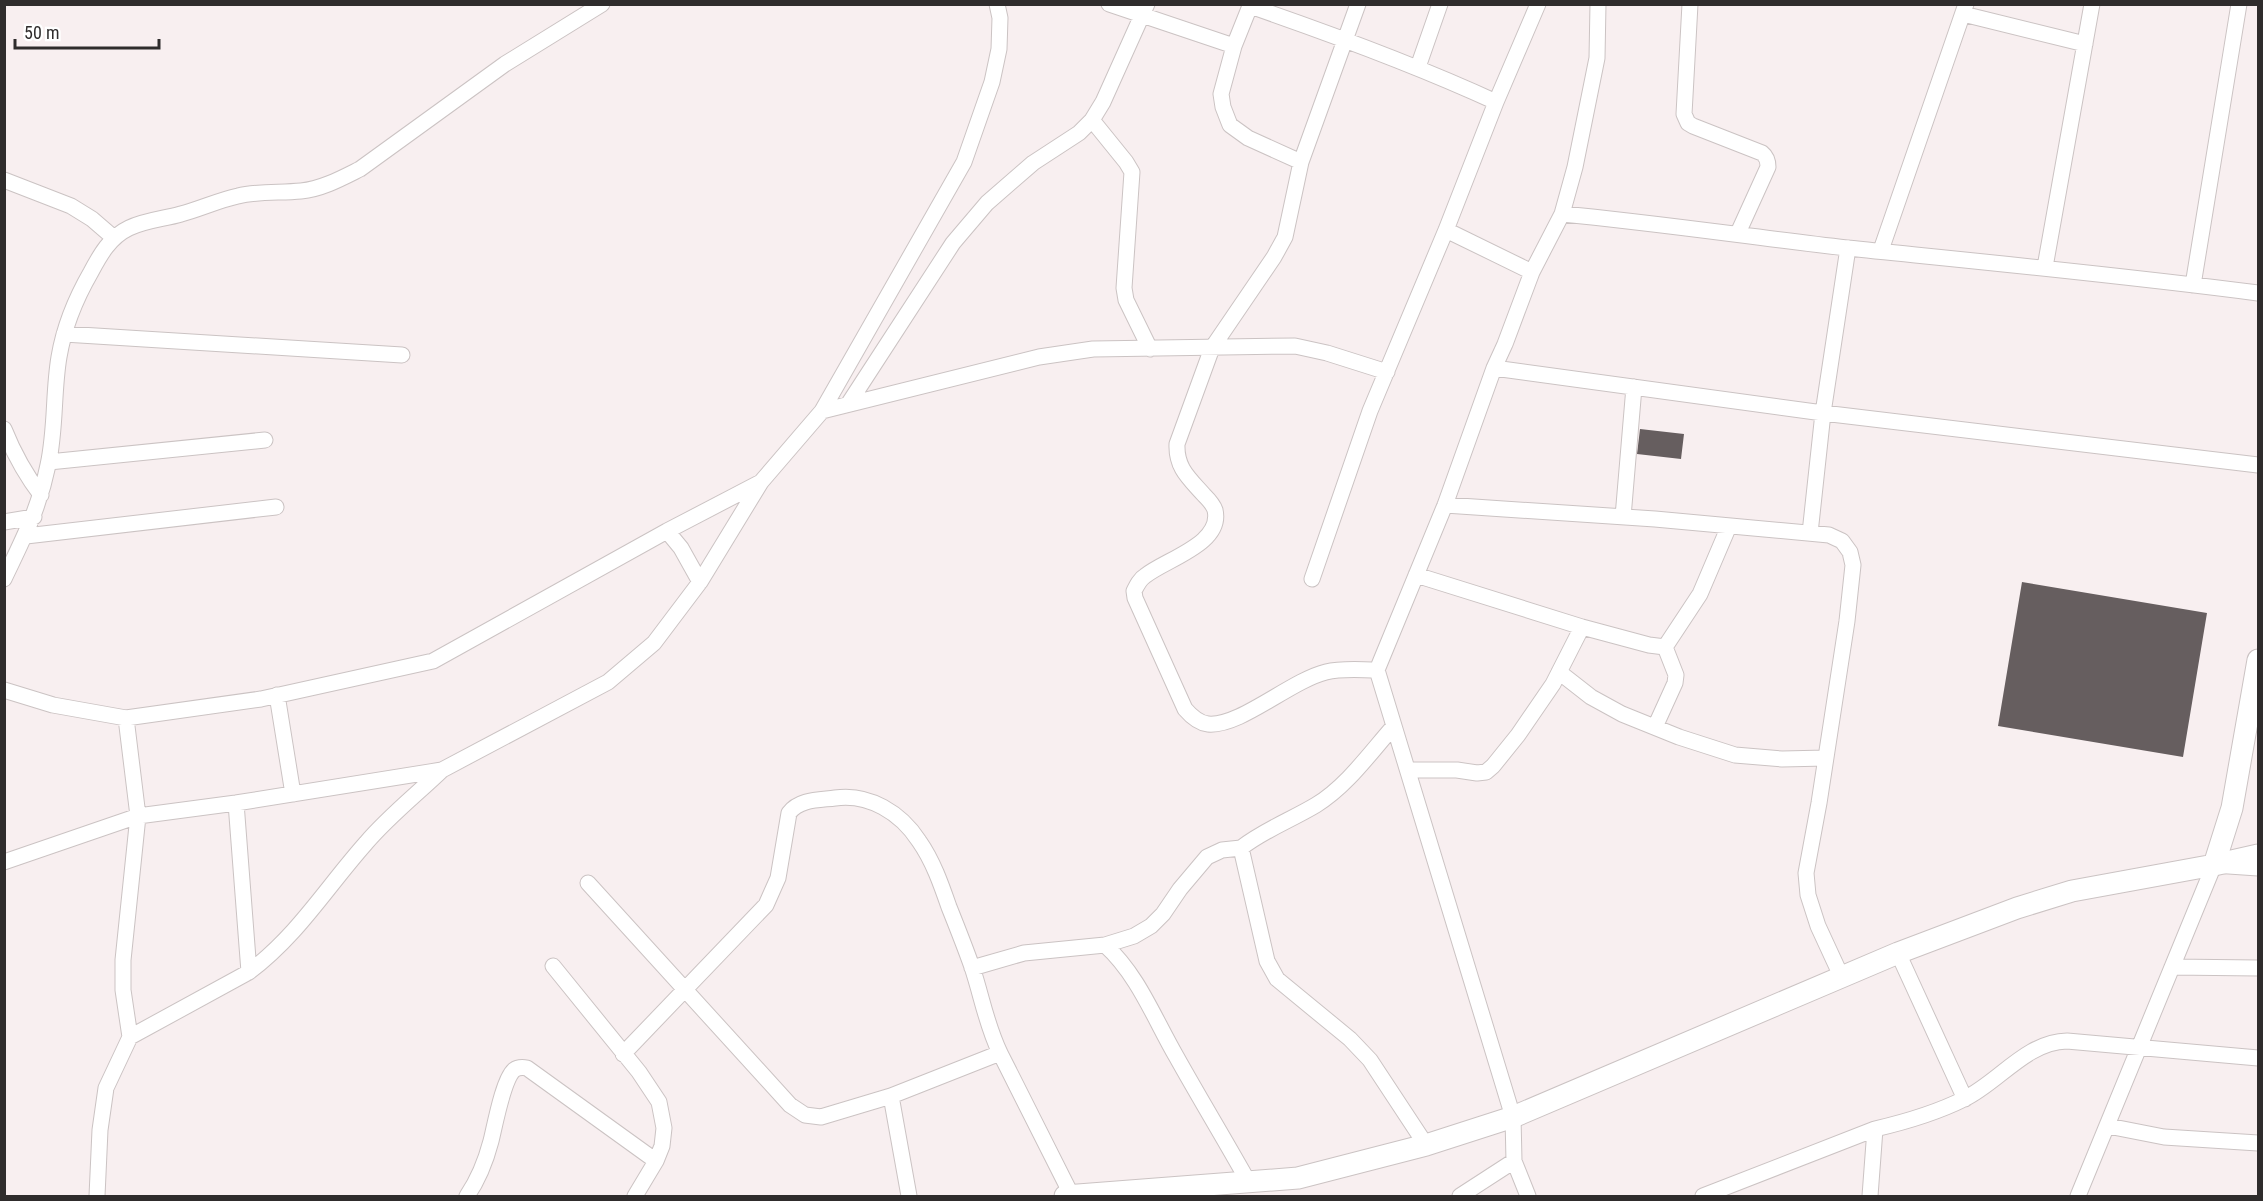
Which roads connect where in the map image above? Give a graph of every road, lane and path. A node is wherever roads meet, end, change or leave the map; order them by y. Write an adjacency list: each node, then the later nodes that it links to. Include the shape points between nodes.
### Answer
1 (602, 4): 25 (street, via 505,64 360,169 339,180 304,191 238,196 144,222)
2 (997, 4): 40 (street, via 999,49 992,82 964,162)
3 (1109, 4): 13 (street)
4 (1358, 4): 14 (street)
5 (1440, 4): 17 (street)
6 (1538, 4): 18 (street)
7 (1598, 4): 22 (street, via 1597,58)
8 (1690, 4): 24 (street, via 1686,119 1693,126 1762,153 1768,162)
9 (2092, 4): 15 (street)
10 (2239, 4): 30 (street)
11 (1251, 5): 14 (street); 16 (street)
12 (1964, 7): 15 (street); 27 (street)
13 (1145, 10): 16 (street); 19 (street)
14 (1346, 39): 17 (street); 20 (street)
15 (2085, 44): 28 (street)
16 (1234, 46): 20 (street, via 1221,94 1230,125 1248,138)
17 (1418, 67): 18 (street)
18 (1496, 102): 23 (street)
19 (1092, 120): 34 (street, via 1132,172 1125,294); 39 (street, via 987,203 953,243)
20 (1301, 162): 33 (street, via 1285,237)
21 (4, 180): 25 (street, via 71,206)
22 (1562, 214): 24 (street); 29 (street)
23 (1446, 230): 29 (street); 37 (street)
24 (1738, 234): 26 (street)
25 (114, 238): 32 (street, via 101,252 81,289)
26 (1848, 248): 27 (street); 41 (street)
27 (1881, 250): 28 (street)
28 (2045, 267): 30 (street)
29 (1532, 272): 36 (street)
30 (2193, 285): 31 (street)
31 (2259, 293)
32 (64, 334): 35 (street); 44 (street)
33 (1212, 348): 34 (street); 37 (street, via 1295,346); 64 (street, via 1180,433 1176,457 1214,506 1214,530 1203,541 1144,576 1134,591 1185,709 1205,724 1219,723 1248,713 1326,672)
34 (1150, 349): 39 (street, via 1093,349 1039,357)
35 (402, 355)
36 (1494, 368): 38 (street); 48 (street)
37 (1387, 372): 59 (street)
38 (1634, 387): 41 (street); 50 (street)
39 (849, 403): 40 (street)
40 (822, 411): 46 (street)
41 (1823, 413): 45 (street); 55 (street)
42 (4, 429): 47 (street, via 13,453)
43 (266, 440): 44 (street)
44 (49, 462): 47 (street)
45 (2259, 465)
46 (760, 482): 54 (street); 60 (street)
47 (41, 495): 51 (street)
48 (1445, 505): 50 (street); 57 (street)
49 (276, 507): 56 (street)
50 (1623, 516): 53 (street)
51 (34, 517): 52 (street); 56 (street)
52 (4, 522)
53 (1729, 526): 55 (street); 62 (street, via 1700,594)
54 (667, 531): 60 (street); 67 (street, via 433,661)
55 (1810, 533): 71 (street, via 1842,541 1853,565)
56 (26, 536): 58 (street)
57 (1416, 575): 61 (street); 64 (street)
58 (4, 579)
59 (1312, 579)
60 (700, 582): 72 (street, via 654,643 608,682)
61 (1582, 627): 62 (street); 65 (street)
62 (1665, 647): 70 (street, via 1676,675)
63 (2259, 660): 80 (street, via 2232,808)
64 (1377, 670): 69 (street)
65 (1559, 672): 70 (street, via 1591,697); 73 (street, via 1518,735 1486,772)
66 (5, 691): 68 (street, via 53,705)
67 (277, 695): 68 (street); 74 (street)
68 (126, 718): 76 (street)
69 (1394, 726): 73 (street); 77 (street, via 1335,790)
70 (1655, 727): 71 (street, via 1735,755)
71 (1826, 758): 90 (street, via 1806,873 1808,896 1818,926)
72 (442, 770): 74 (street); 89 (street, via 367,841 289,937)
73 (1408, 770): 99 (street)
74 (293, 794): 75 (street)
75 (236, 803): 76 (street); 89 (street)
76 (138, 816): 79 (street); 92 (street, via 123,960)
77 (1240, 848): 83 (street, via 1207,857 1151,926); 103 (street, via 1267,962 1277,979 1370,1060)
78 (2259, 855): 80 (street)
79 (4, 862)
80 (2214, 865): 81 (street); 84 (street, via 2072,891); 86 (street)
81 (2259, 867)
82 (588, 883): 91 (street)
83 (1105, 945): 87 (street, via 1024,953); 106 (street, via 1137,984)
84 (1898, 953): 90 (street); 98 (street)
85 (553, 966): 94 (street)
86 (2172, 967): 88 (street); 93 (street)
87 (972, 968): 91 (street, via 932,863 918,839 894,814 874,801 848,796 793,807 778,878 766,905); 95 (street, via 986,1021)
88 (2259, 968)
89 (249, 972): 92 (street)
90 (1842, 978): 99 (street)
91 (685, 990): 94 (street); 97 (street, via 790,1106 805,1115 821,1117)
92 (130, 1037): 110 (street, via 106,1088)
93 (2138, 1048): 96 (street); 98 (street, via 2053,1042); 100 (street)
94 (623, 1053): 104 (street, via 661,1109 664,1128)
95 (1000, 1053): 97 (street); 109 (street)
96 (2259, 1058)
97 (891, 1096): 112 (street)
98 (1965, 1099): 101 (street)
99 (1514, 1117): 103 (street); 105 (street)
100 (2108, 1126): 102 (street, via 2164,1137); 118 (street)
101 (1875, 1129): 116 (street); 117 (street)
102 (2259, 1143)
103 (1426, 1145): 106 (street, via 1298,1178)
104 (656, 1161): 107 (street, via 527,1068 517,1068 510,1076 495,1118); 111 (street)
105 (1514, 1161): 114 (street); 115 (street)
106 (1249, 1183): 108 (street)
107 (475, 1194)
108 (1130, 1194): 109 (street)
109 (1072, 1196): 113 (street)
110 (98, 1197)
111 (635, 1197)
112 (909, 1197)
113 (1065, 1197)
114 (1460, 1197)
115 (1528, 1197)
116 (1703, 1197)
117 (1870, 1197)
118 (2078, 1197)

